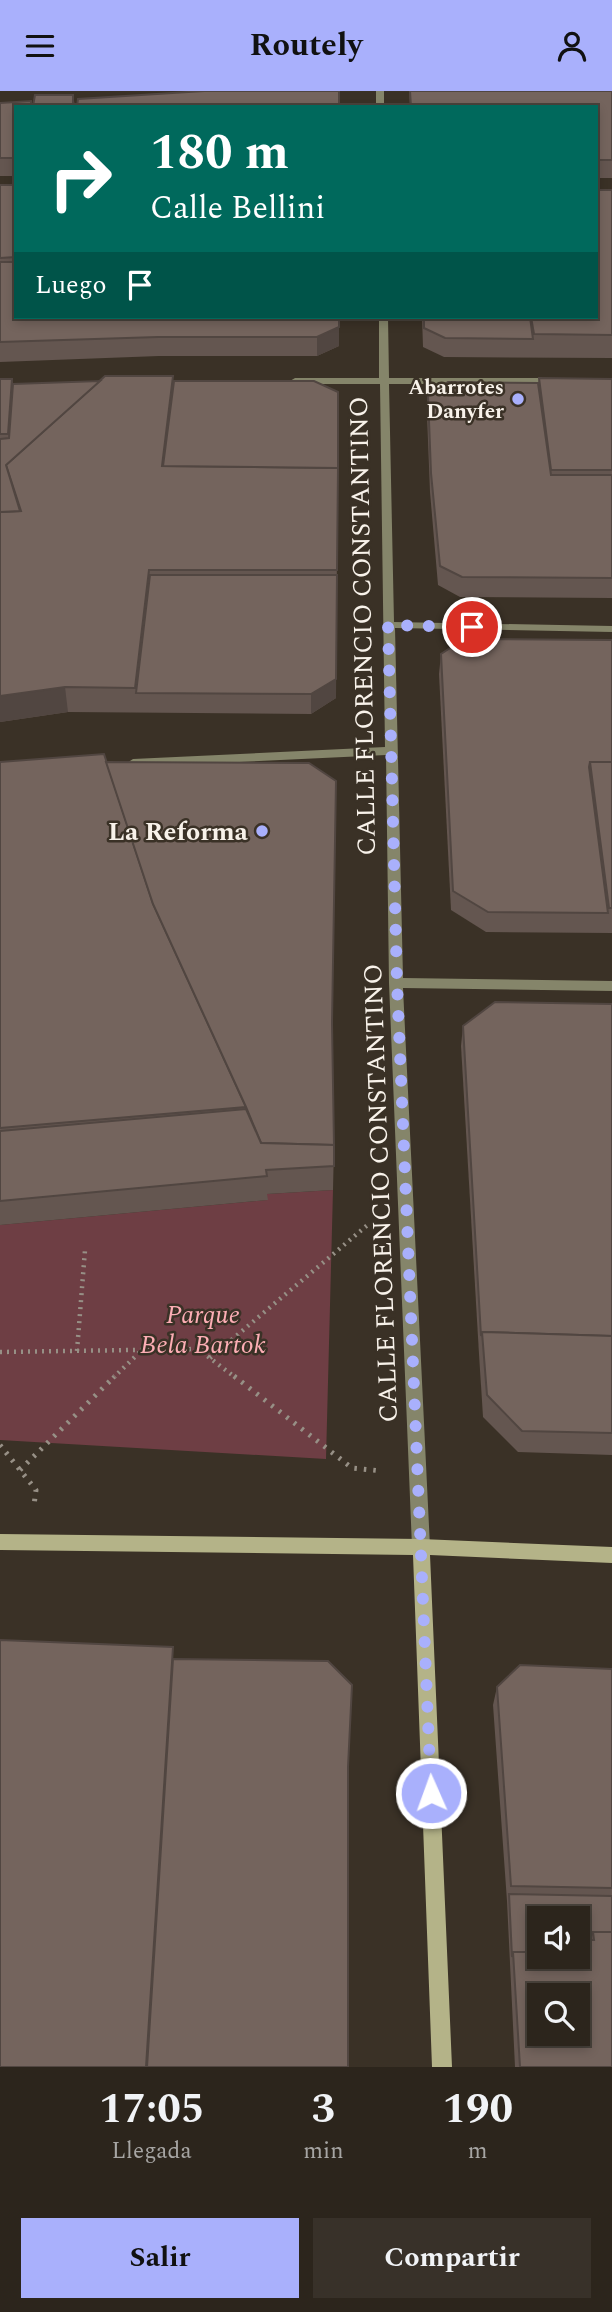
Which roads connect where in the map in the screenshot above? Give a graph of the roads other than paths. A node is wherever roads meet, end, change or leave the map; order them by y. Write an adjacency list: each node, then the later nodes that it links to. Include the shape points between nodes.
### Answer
1 (383, 319): 2 (street, CALLE FLORENCIO CONSTANTINO)
2 (384, 380): 3 (street); 4 (street); 5 (street, CALLE FLORENCIO CONSTANTINO)
3 (288, 381)
4 (572, 381)
5 (388, 625): 6 (street); 7 (street, CALLE FLORENCIO CONSTANTINO)
6 (612, 629)
7 (390, 751): 8 (street); 9 (street, CALLE FLORENCIO CONSTANTINO)
8 (125, 763)
9 (397, 983): 10 (street); 12 (street, CALLE FLORENCIO CONSTANTINO)
10 (612, 986)
11 (0, 1542): 12 (street)
12 (421, 1547): 13 (street); 14 (street, CALLE FLORENCIO CONSTANTINO)
13 (612, 1555)
14 (442, 2067)

